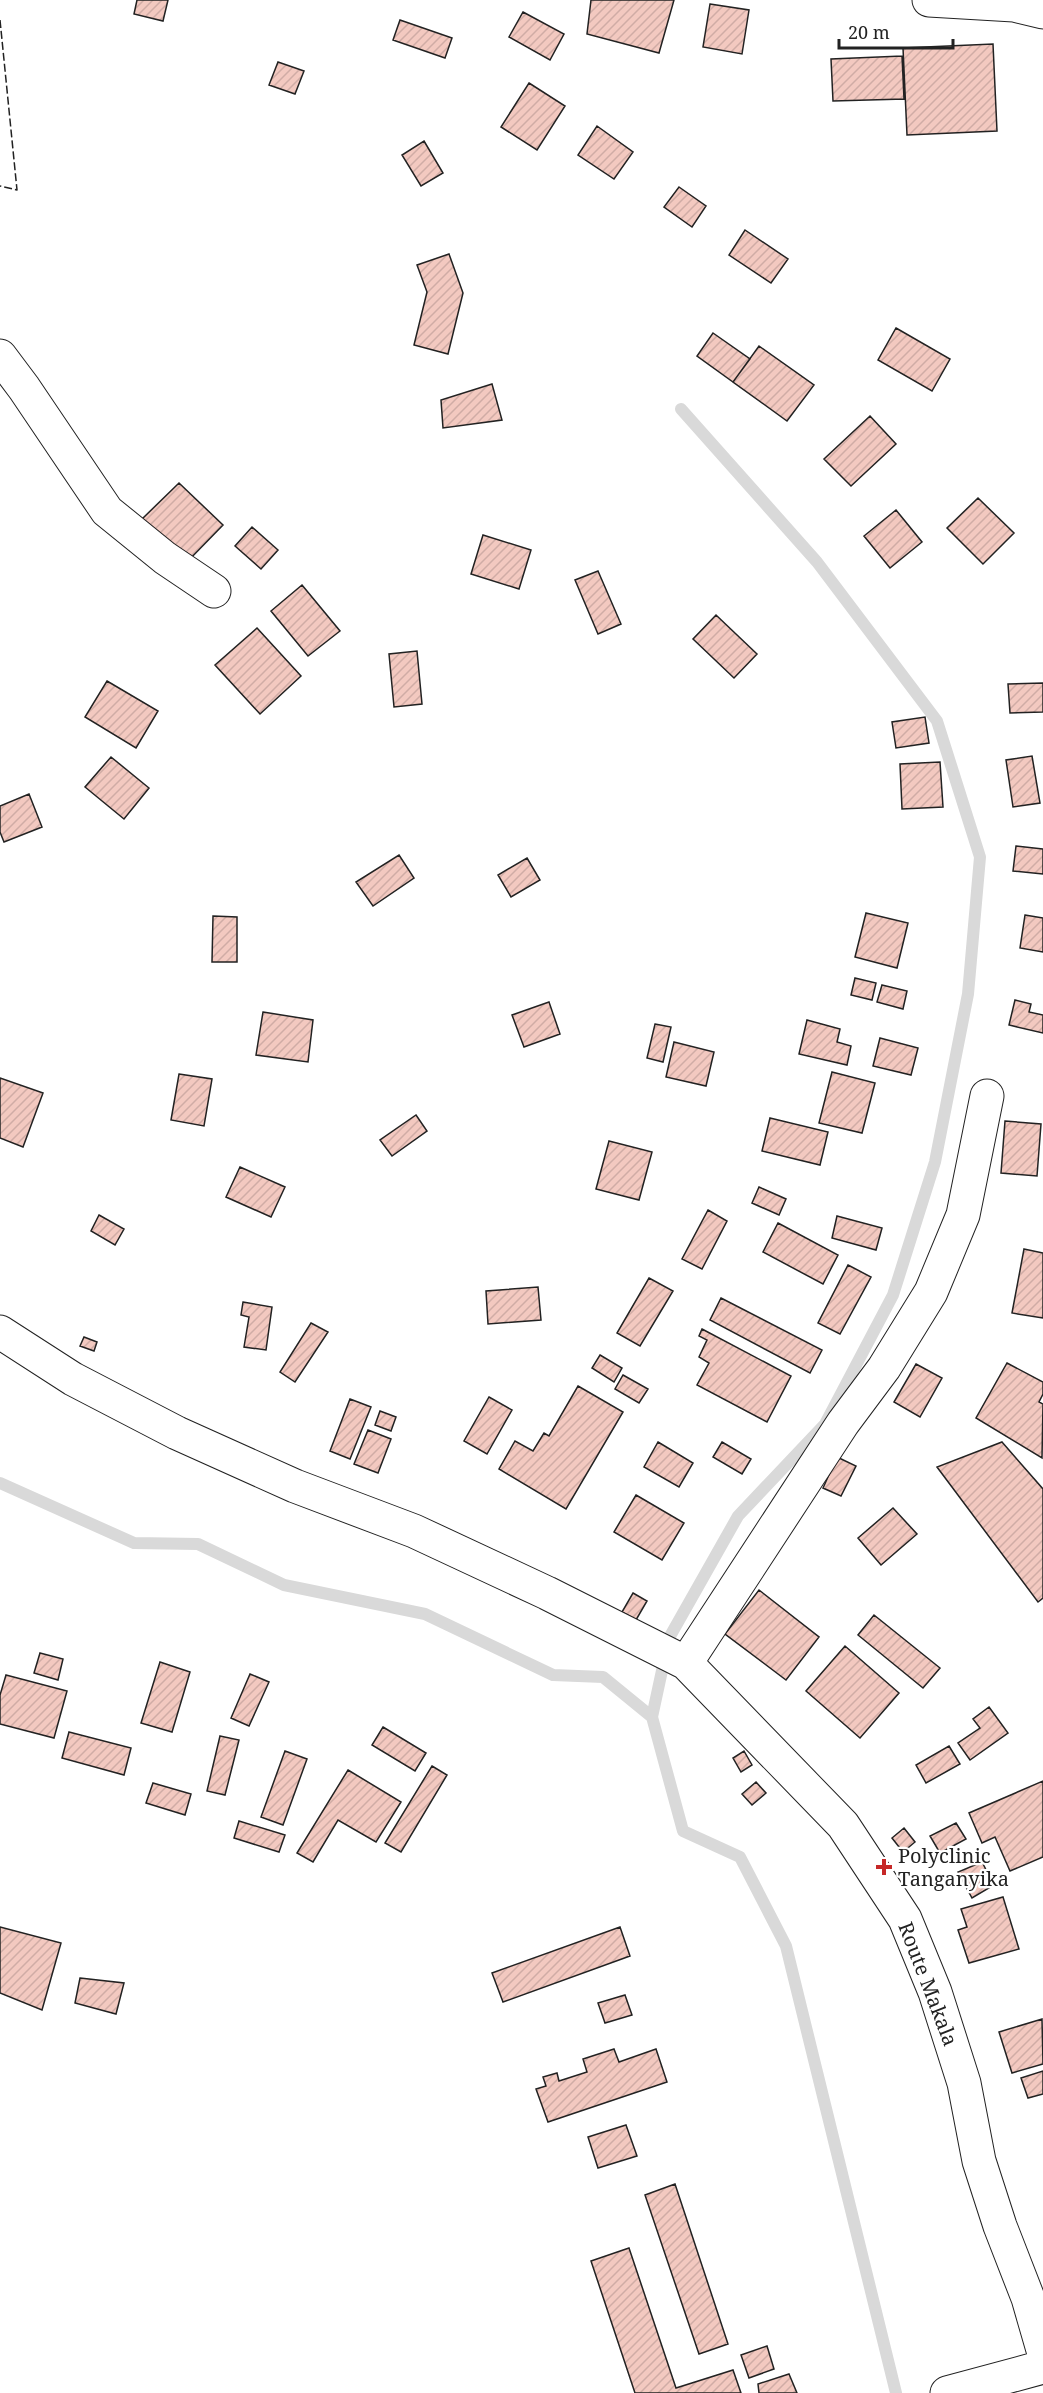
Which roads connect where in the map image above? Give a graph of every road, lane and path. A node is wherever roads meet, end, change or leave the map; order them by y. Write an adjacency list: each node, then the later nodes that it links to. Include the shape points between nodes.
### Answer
1 (928, 0): 2 (street, via 1014,5)
2 (1043, 12)
3 (0, 356): 4 (street, via 107,511)
4 (214, 591)
5 (987, 1096): 7 (street, via 963,1215 931,1292 885,1368 843,1423)
6 (0, 1332): 7 (street, Route Makala, via 73,1379 177,1433 295,1486 414,1531)
7 (686, 1664): 8 (street, Route Makala, via 843,1825 905,1919 935,1992 964,2083 979,2161)
8 (1043, 2350)
9 (1043, 2367): 10 (street)
10 (947, 2393)

